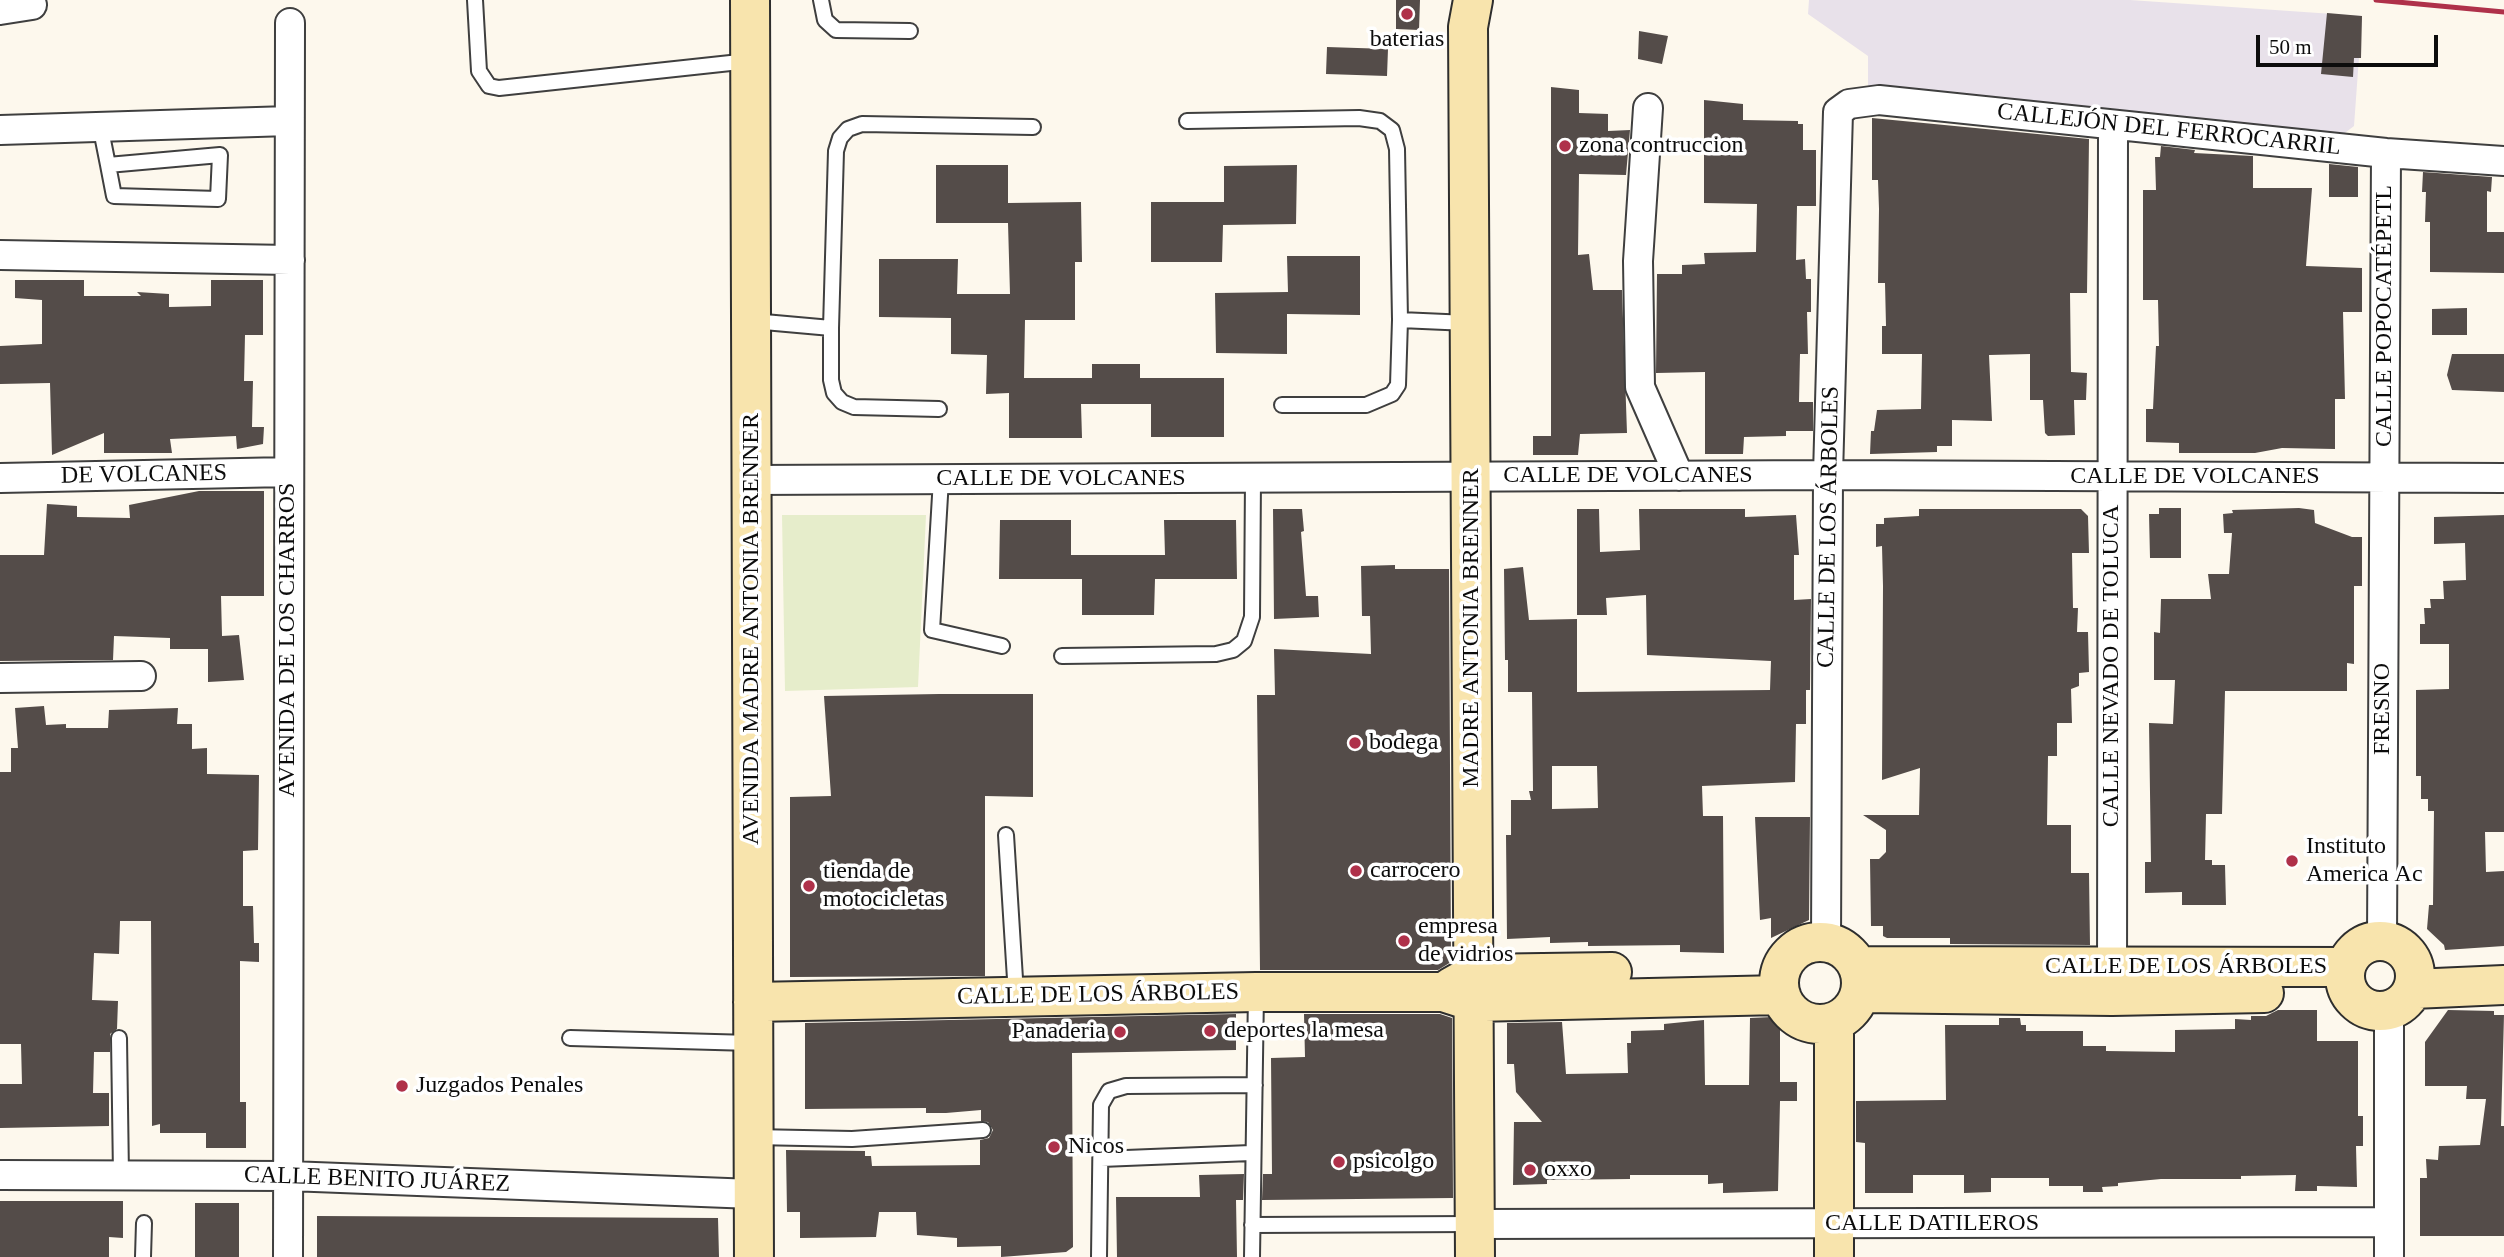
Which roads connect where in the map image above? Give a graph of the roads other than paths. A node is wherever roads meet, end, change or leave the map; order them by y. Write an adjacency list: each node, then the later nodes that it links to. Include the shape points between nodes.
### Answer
1 (475, 0): 9 (lane, via 479,71 489,86)
2 (750, 0): 9 (street, AVENIDA MADRE ANTONIA BRENNER)
3 (821, 0): 8 (lane, via 825,20 835,30)
4 (1473, 0): 25 (street, MADRE ANTONIA BRENNER, via 1468,27)
5 (32, 5): 6 (street)
6 (0, 10)
7 (290, 23): 12 (street, AVENIDA DE LOS CHARROS)
8 (911, 31)
9 (751, 61): 24 (street, AVENIDA MADRE ANTONIA BRENNER)
10 (1648, 108): 31 (street, via 1638,261 1640,387)
11 (1838, 112): 15 (street, CALLEJÓN DEL FERROCARRIL, via 1849,104 1879,100); 30 (street, CALLE DE LOS ÁRBOLES)
12 (289, 121): 14 (street); 22 (street, AVENIDA DE LOS CHARROS)
13 (1187, 121): 23 (lane, via 1359,118 1380,121 1392,130)
14 (100, 125): 17 (street); 20 (lane)
15 (2113, 125): 18 (street, CALLEJÓN DEL FERROCARRIL); 33 (street, CALLE NEVADO DE TOLUCA)
16 (1033, 127): 26 (lane, via 862,124 848,129 836,151)
17 (0, 130)
18 (2386, 153): 19 (street, CALLEJÓN DEL FERROCARRIL); 36 (street, CALLE POPOCATÉPETL)
19 (2504, 161)
20 (108, 165): 20 (lane, via 114,196 218,199 220,155)
21 (0, 254): 22 (street)
22 (290, 260): 29 (street, AVENIDA DE LOS CHARROS)
23 (1400, 320): 25 (lane); 27 (lane, via 1398,385 1392,394 1366,405)
24 (751, 321): 26 (lane); 39 (street, AVENIDA MADRE ANTONIA BRENNER)
25 (1470, 323): 32 (street, MADRE ANTONIA BRENNER)
26 (831, 328): 28 (lane, via 831,380 842,402 854,407)
27 (1282, 405)
28 (939, 410)
29 (288, 472): 34 (street, DE VOLCANES); 69 (street, AVENIDA DE LOS CHARROS)
30 (1828, 475): 31 (street, CALLE DE VOLCANES); 33 (street, CALLE DE VOLCANES); 46 (street, CALLE DE LOS ÁRBOLES)
31 (1679, 476): 32 (street, CALLE DE VOLCANES)
32 (1471, 477): 35 (street, CALLE DE VOLCANES); 53 (street, MADRE ANTONIA BRENNER)
33 (2112, 477): 36 (street, CALLE DE VOLCANES); 51 (street, CALLE NEVADO DE TOLUCA)
34 (0, 478)
35 (1253, 478): 38 (street, CALLE DE VOLCANES); 41 (lane, via 1252,617 1244,641 1233,650 1216,654)
36 (2384, 478): 37 (street, CALLE DE VOLCANES); 45 (street, FRESNO)
37 (2504, 478)
38 (941, 479): 39 (street, CALLE DE VOLCANES); 40 (lane, via 932,630)
39 (752, 480): 57 (street, AVENIDA MADRE ANTONIA BRENNER)
40 (1002, 646)
41 (1062, 656)
42 (141, 676): 43 (street)
43 (0, 678)
44 (1006, 835): 56 (lane)
45 (2382, 940): 48 (street, via 2360,946); 54 (street, via 2403,948)
46 (1826, 942): 49 (street, via 1850,955); 50 (street, via 1799,947)
47 (2504, 965): 54 (street)
48 (2347, 979): 51 (street, CALLE DE LOS ÁRBOLES); 54 (street, via 2364,1008)
49 (1859, 980): 51 (street, CALLE DE LOS ÁRBOLES); 58 (street, via 1846,1015)
50 (1781, 981): 53 (street, CALLE DE LOS ÁRBOLES); 58 (street, via 1796,1017)
51 (2112, 982)
52 (2504, 985): 54 (street)
53 (1464, 989): 55 (street, CALLE DE LOS ÁRBOLES); 74 (street, MADRE ANTONIA BRENNER)
54 (2405, 989): 71 (street)
55 (1256, 992): 56 (street, CALLE DE LOS ÁRBOLES); 62 (lane)
56 (1016, 997): 57 (street, CALLE DE LOS ÁRBOLES)
57 (753, 1002): 61 (street, AVENIDA MADRE ANTONIA BRENNER)
58 (1821, 1022): 75 (street)
59 (119, 1038): 68 (lane)
60 (570, 1038): 61 (lane)
61 (753, 1043): 64 (street, AVENIDA MADRE ANTONIA BRENNER)
62 (1255, 1085): 65 (lane); 66 (lane, via 1117,1086 1101,1105)
63 (983, 1130): 64 (lane, via 852,1139)
64 (753, 1137): 70 (street, AVENIDA MADRE ANTONIA BRENNER)
65 (1251, 1153): 66 (lane); 73 (lane)
66 (1101, 1159): 79 (lane)
67 (0, 1175): 68 (street, CALLE BENITO JUÁREZ)
68 (121, 1175): 69 (street, CALLE BENITO JUÁREZ)
69 (289, 1176): 70 (street, CALLE BENITO JUÁREZ); 77 (street, AVENIDA DE LOS CHARROS)
70 (754, 1194): 78 (street, AVENIDA MADRE ANTONIA BRENNER)
71 (2389, 1222): 75 (street, CALLE DATILEROS); 81 (street)
72 (144, 1223): 76 (lane)
73 (1252, 1225): 74 (lane); 80 (lane)
74 (1475, 1240): 75 (street, CALLE DATILEROS)
75 (1821, 1241)
76 (143, 1257)
77 (288, 1257)
78 (754, 1257)
79 (1098, 1257)
80 (1251, 1257)
81 (2389, 1257)

